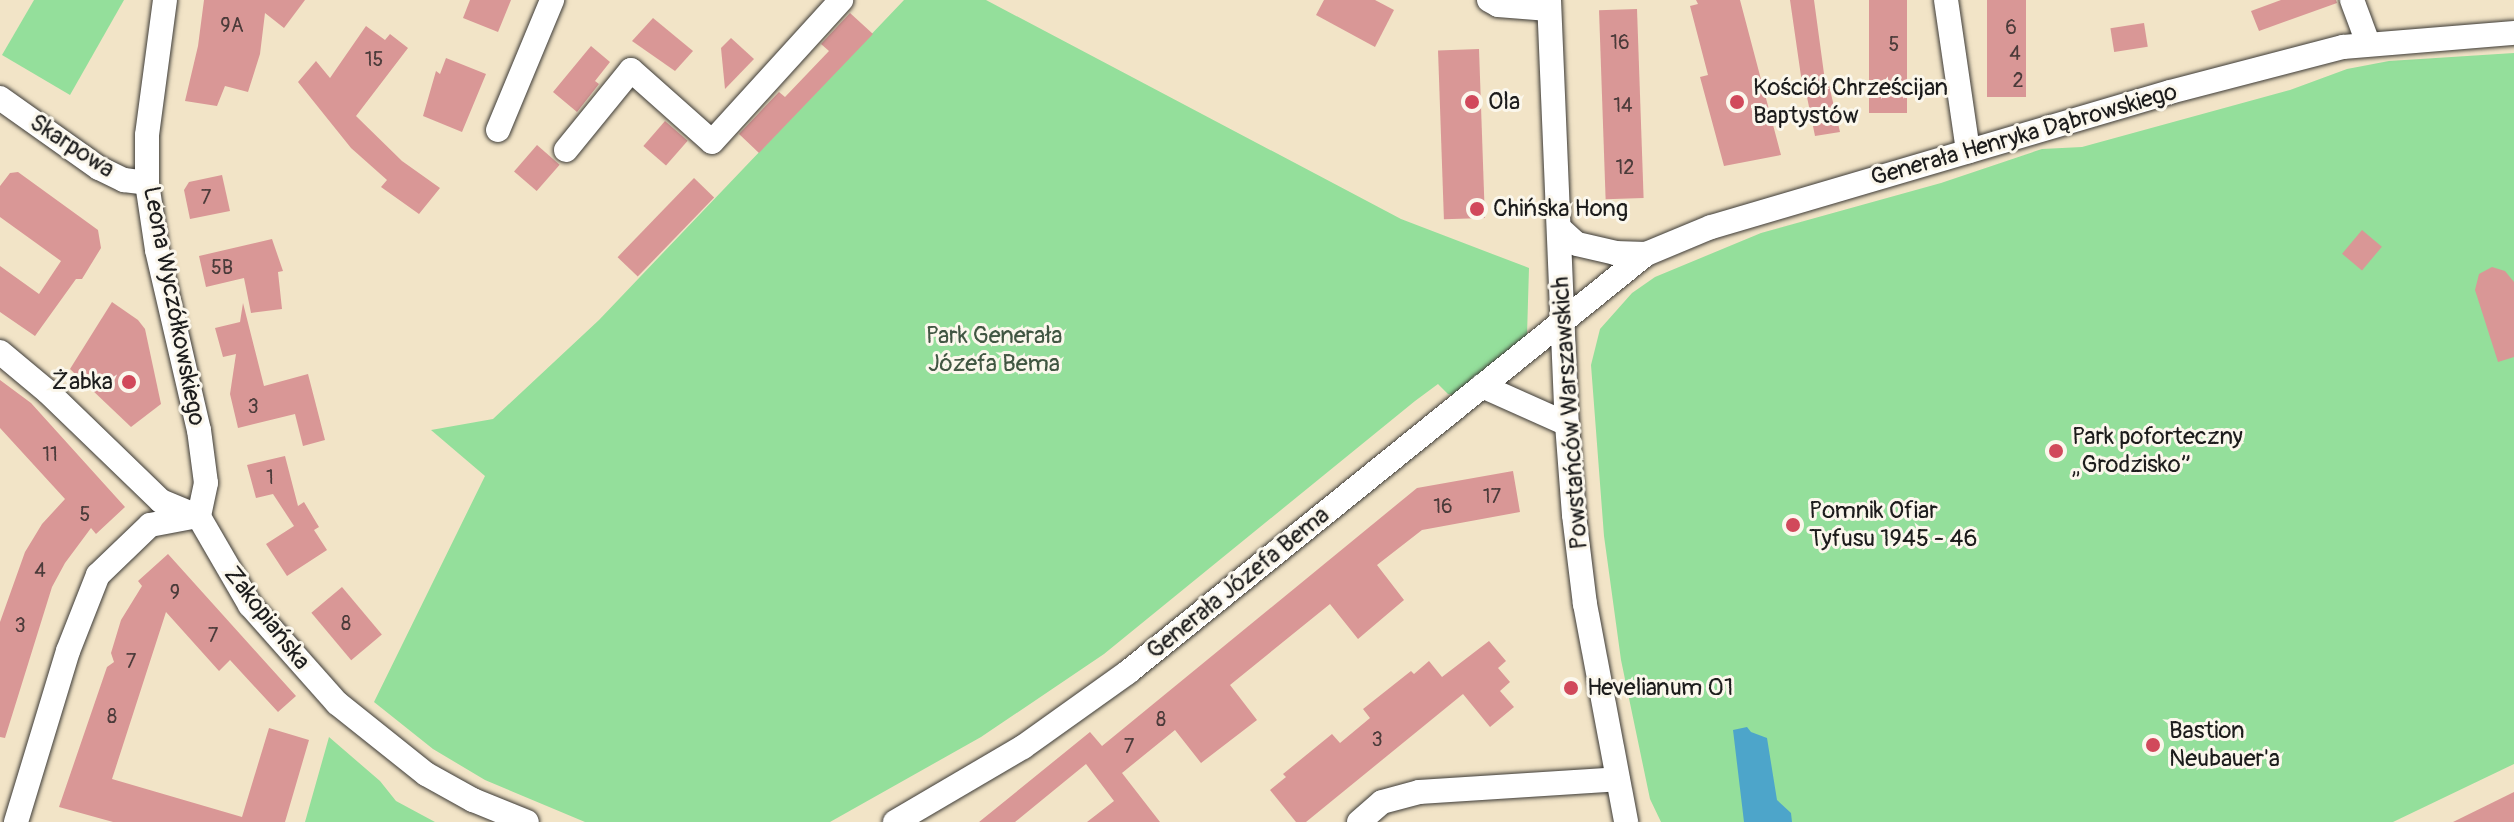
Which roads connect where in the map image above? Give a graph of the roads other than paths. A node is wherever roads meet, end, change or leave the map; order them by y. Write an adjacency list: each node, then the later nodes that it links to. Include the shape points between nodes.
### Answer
1 (165, 0): 14 (street, Leona Wyczółkowskiego, via 147,135)
2 (552, 0): 11 (street)
3 (841, 0): 12 (street, via 712,142 631,70)
4 (1489, 0): 7 (street, via 1498,5)
5 (1946, 0): 13 (street)
6 (2352, 0): 9 (street)
7 (1549, 5): 15 (street, Powstańców Warszawskich)
8 (2514, 33): 9 (street, Generała Henryka Dąbrowskiego)
9 (2368, 43): 13 (street, Generała Henryka Dąbrowskiego, via 2170,92)
10 (0, 98): 14 (street, Skarpowa, via 99,168)
11 (498, 130)
12 (566, 150)
13 (1968, 151): 16 (street, Generała Henryka Dąbrowskiego, via 1711,227)
14 (147, 183): 21 (street, Leona Wyczółkowskiego, via 203,456 206,483)
15 (1559, 228): 16 (street, via 1577,244); 17 (street, Powstańców Warszawskich)
16 (1646, 254): 17 (street, Generała Henryka Dąbrowskiego)
17 (1563, 320): 19 (street, Generała Józefa Bema); 20 (street, Powstańców Warszawskich)
18 (0, 352): 21 (street, via 161,501)
19 (1482, 386): 20 (street); 25 (street, Generała Józefa Bema, via 1115,681 1023,747)
20 (1567, 424): 22 (street, Powstańców Warszawskich, via 1581,574)
21 (199, 517): 23 (street, via 150,525 98,575 72,638); 24 (street, Zakopiańska, via 250,605 337,703 426,774)
22 (1618, 779): 26 (street, via 1419,792 1382,802); 27 (street, Powstańców Warszawskich)
23 (16, 822)
24 (527, 822)
25 (895, 822)
26 (1359, 822)
27 (1626, 822)

